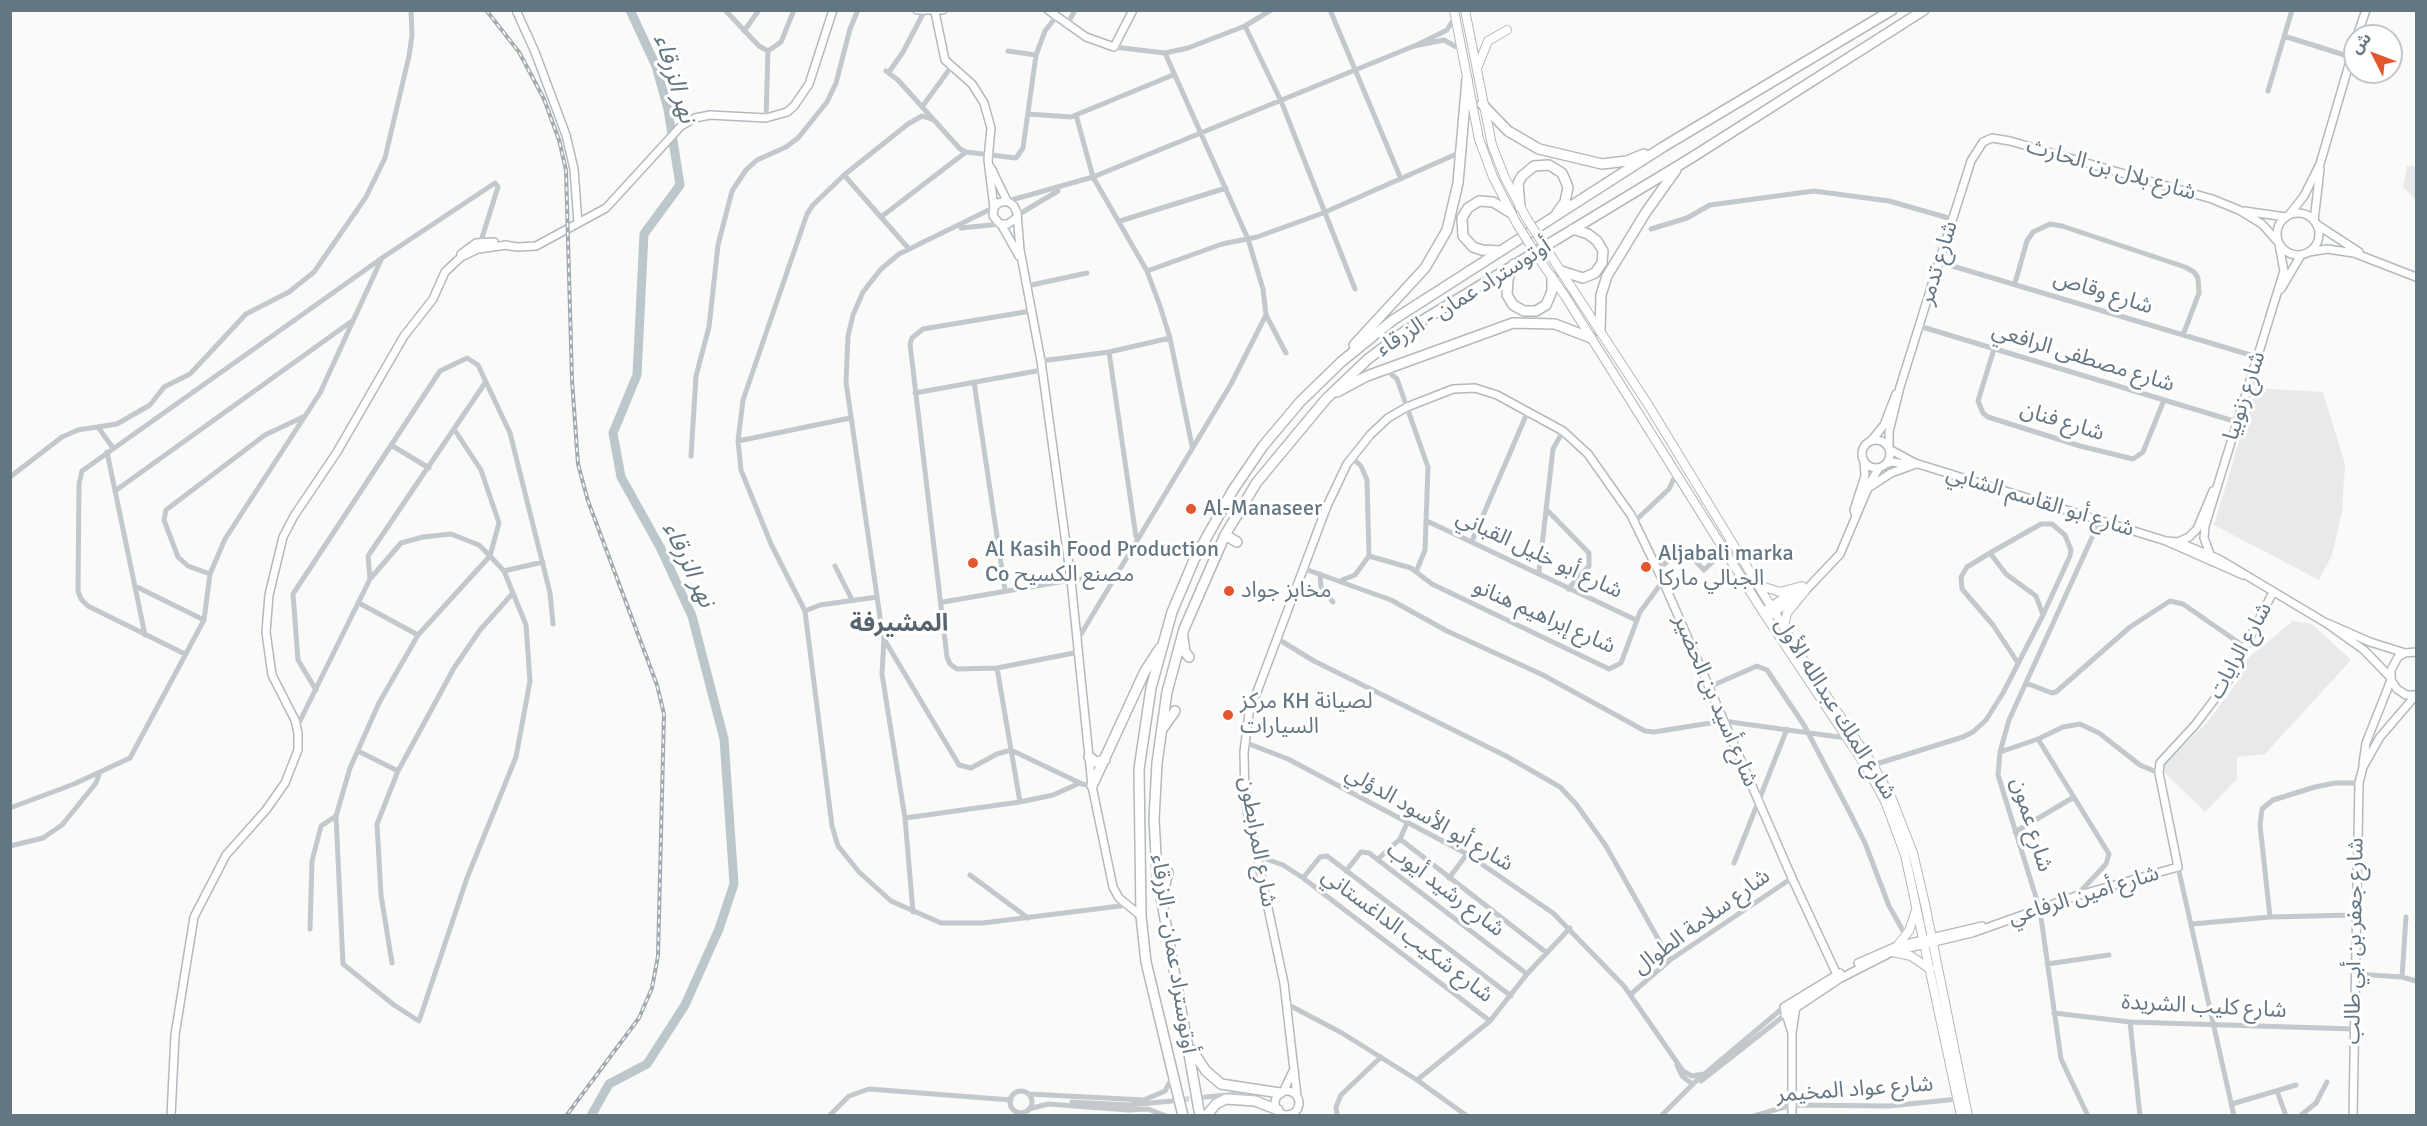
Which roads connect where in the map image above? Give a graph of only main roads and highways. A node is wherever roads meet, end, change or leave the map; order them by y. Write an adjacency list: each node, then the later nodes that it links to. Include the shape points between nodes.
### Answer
1 (1465, 10): 7 (main road, شارع الملك عبدالله الأول)
2 (1892, 10): 5 (highway, أوتوستراد عمان - الزرقاء)
3 (1923, 10): 13 (highway, أوتوستراد عمان - الزرقاء)
4 (1455, 12): 8 (main road, شارع الملك عبدالله الأول)
5 (1881, 14): 12 (highway, أوتوستراد عمان - الزرقاء)
6 (1507, 30): 9 (main road, via 1486,45)
7 (1470, 33): 8 (main road); 9 (main road, شارع الملك عبدالله الأول)
8 (1459, 34): 10 (main road, شارع الملك عبدالله الأول)
9 (1477, 76): 11 (main road, شارع الملك عبدالله الأول)
10 (1467, 79): 15 (main road, شارع الملك عبدالله الأول, via 1484,152); 24 (highway, via 1452,214 1432,256)
11 (1482, 104): 12 (highway, via 1508,131 1528,144 1590,162 1627,161); 14 (main road, شارع الملك عبدالله الأول, via 1492,145)
12 (1663, 147): 16 (highway, أوتوستراد عمان - الزرقاء)
13 (1682, 163): 17 (highway, أوتوستراد عمان - الزرقاء); 22 (highway, via 1652,202 1607,276 1600,295)
14 (1520, 207): 16 (highway, via 1518,183 1522,176 1534,166 1549,165 1562,173 1568,187 1565,201); 20 (main road, شارع الملك عبدالله الأول, bridge)
15 (1510, 213): 18 (highway, via 1493,202 1479,201 1462,218 1463,236 1473,247); 21 (main road, شارع الملك عبدالله الأول, bridge)
16 (1553, 218): 18 (highway, أوتوستراد عمان - الزرقاء)
17 (1574, 229): 19 (highway, أوتوستراد عمان - الزرقاء); 20 (highway, via 1597,241 1603,251 1602,263 1595,273 1583,278)
18 (1502, 251): 24 (highway, أوتوستراد عمان - الزرقاء, via 1393,320)
19 (1514, 264): 21 (highway, via 1507,295 1524,311 1536,311 1546,305); 25 (highway, أوتوستراد عمان - الزرقاء, via 1405,331 1362,364)
20 (1561, 271): 22 (main road, شارع الملك عبدالله الأول)
21 (1552, 277): 23 (main road, شارع الملك عبدالله الأول)
22 (1600, 331): 26 (main road, شارع الملك عبدالله الأول)
23 (1591, 338): 25 (highway, via 1555,324 1521,322 1385,369); 27 (main road, شارع الملك عبدالله الأول)
24 (1341, 362): 33 (highway, أوتوستراد عمان - الزرقاء, via 1287,417 1233,490 1186,578)
25 (1323, 402): 28 (highway, أوتوستراد عمان - الزرقاء, via 1273,459)
26 (1649, 406): 27 (main road); 30 (main road, شارع الملك عبدالله الأول)
27 (1640, 412): 39 (main road, شارع الملك عبدالله الأول, via 1765,615 1846,738)
28 (1225, 535): 29 (highway); 32 (highway, أوتوستراد عمان - الزرقاء)
29 (1237, 542)
30 (1758, 585): 31 (main road, شارع الملك عبدالله الأول); 31 (main road, via 1780,592 1804,588 1787,613)
31 (1785, 628): 39 (main road, شارع الملك عبدالله الأول)
32 (1184, 629): 34 (highway, via 1184,647); 36 (highway, أوتوستراد عمان - الزرقاء, via 1170,676)
33 (1163, 644): 38 (highway, via 1145,671); 49 (highway, أوتوستراد عمان - الزرقاء, via 1141,748 1141,916 1152,991)
34 (1189, 657)
35 (1175, 711): 36 (highway)
36 (1160, 736): 42 (highway, أوتوستراد عمان - الزرقاء, via 1154,819)
37 (1089, 757): 38 (highway, via 1096,762)
38 (1105, 760): 40 (highway)
39 (1870, 766): 43 (main road, شارع الملك عبدالله الأول, via 1893,819); 44 (main road, شارع الملك عبدالله الأول, via 1907,834)
40 (1092, 786)
41 (1168, 872): 42 (highway)
42 (1161, 902): 46 (highway, أوتوستراد عمان - الزرقاء)
43 (1917, 906): 44 (main road, شارع الملك عبدالله الأول); 45 (main road, via 1906,936 1894,949)
44 (1928, 940): 45 (main road, شارع الملك عبدالله الأول); 53 (main road, شارع الملك عبدالله الأول)
45 (1930, 969): 52 (main road, شارع الملك عبدالله الأول)
46 (1187, 1043): 47 (highway, via 1206,1071 1221,1084); 50 (highway, أوتوستراد عمان - الزرقاء)
47 (1281, 1093)
48 (1282, 1112): 51 (highway, via 1255,1101 1231,1099 1216,1104)
49 (1183, 1116)
50 (1200, 1116)
51 (1206, 1116)
52 (1961, 1116)
53 (1968, 1116)

